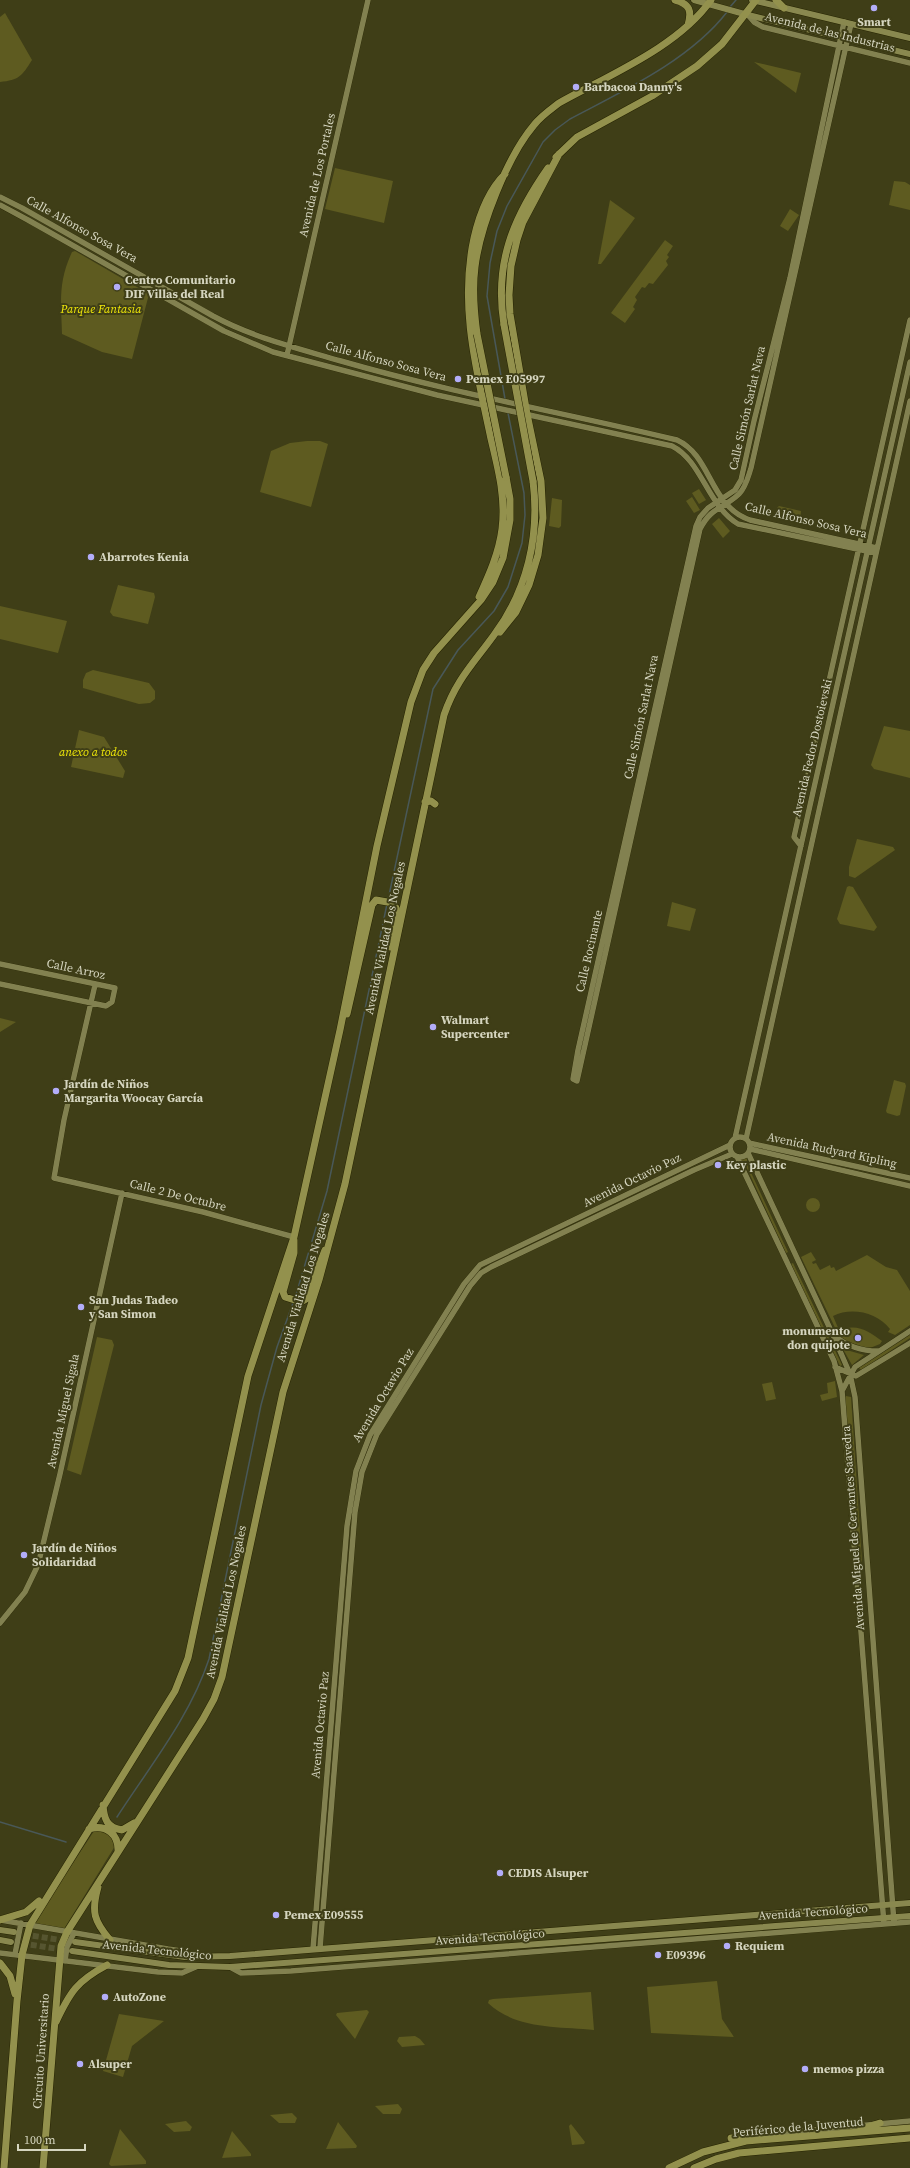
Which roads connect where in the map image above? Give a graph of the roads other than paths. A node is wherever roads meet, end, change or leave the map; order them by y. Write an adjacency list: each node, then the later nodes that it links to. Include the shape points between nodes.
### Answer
1 (368, 0): 23 (street, Avenida de Los Portales)
2 (676, 0): 10 (highway, via 684,2 689,8)
3 (694, 0): 6 (main road, Avenida de las Industrias)
4 (755, 0): 7 (main road, Avenida de las Industrias); 8 (highway, Avenida Vialidad Los Nogales)
5 (776, 0): 7 (highway)
6 (710, 2): 8 (main road, Avenida de las Industrias); 10 (highway, Avenida Vialidad Los Nogales)
7 (784, 8): 9 (main road, Avenida de las Industrias)
8 (747, 15): 11 (main road, Avenida de las Industrias); 14 (street, Avenida de las Industrias, via 763,27); 18 (highway, Avenida Vialidad Los Nogales, via 722,44 697,66 652,96 577,137)
9 (848, 23): 11 (street, Calle Simón Sarlat Nava); 12 (main road, Avenida de las Industrias); 13 (street, Calle Simón Sarlat Nava)
10 (688, 26): 19 (highway, Avenida Vialidad Los Nogales, via 650,53 546,113 526,134)
11 (841, 37): 13 (main road, Avenida de las Industrias); 14 (street, Calle Simón Sarlat Nava)
12 (910, 38)
13 (848, 39): 15 (street, Calle Simón Sarlat Nava); 16 (main road, Avenida de las Industrias)
14 (839, 46): 15 (street, Avenida de las Industrias); 32 (street, Calle Simón Sarlat Nava, via 790,278 754,420 742,480)
15 (846, 47): 17 (street, Avenida de las Industrias); 32 (street, Calle Simón Sarlat Nava, via 751,468 740,493)
16 (910, 54)
17 (910, 63)
18 (559, 154): 31 (highway, via 524,222 511,266 510,314); 40 (highway, Avenida Vialidad Los Nogales, bridge, via 526,202 509,240 501,278 500,299 504,325 536,501 535,526 528,566 515,601)
19 (505, 174): 28 (highway, via 494,187 477,226 468,278 468,310); 39 (highway, Avenida Vialidad Los Nogales, bridge, via 484,227 475,268 474,311 510,499 510,520 503,558 493,582)
20 (0, 197): 23 (street, Calle Alfonso Sosa Vera, via 228,325)
21 (0, 205): 24 (street, Calle Alfonso Sosa Vera, via 224,331 251,344)
22 (910, 320): 35 (street)
23 (289, 346): 24 (street, Avenida de Los Portales); 26 (street, Calle Alfonso Sosa Vera)
24 (287, 355): 27 (street, Calle Alfonso Sosa Vera)
25 (910, 362): 36 (street, Avenida Fedor Dostoievski)
26 (447, 389): 27 (street); 28 (street, Calle Alfonso Sosa Vera)
27 (446, 396): 30 (street, Calle Alfonso Sosa Vera)
28 (482, 397): 30 (highway); 31 (street, Calle Alfonso Sosa Vera, bridge)
29 (910, 401): 38 (street, Avenida Fedor Dostoievski)
30 (484, 405): 31 (street, Calle Alfonso Sosa Vera, bridge); 39 (highway, via 500,477 502,528 496,557)
31 (525, 410): 32 (street, Calle Alfonso Sosa Vera, via 641,431 685,444); 33 (street, Calle Alfonso Sosa Vera, via 672,446 688,458); 40 (highway, via 541,481 542,535 523,600 507,624)
32 (723, 501): 33 (street, Calle Simón Sarlat Nava); 34 (street, Calle Simón Sarlat Nava); 35 (street, Calle Alfonso Sosa Vera, via 736,514 750,520)
33 (715, 502): 34 (street, Calle Alfonso Sosa Vera); 43 (street, Calle Simón Sarlat Nava, via 700,517 696,526)
34 (719, 507): 37 (street, Calle Alfonso Sosa Vera, via 738,524); 43 (street, Calle Simón Sarlat Nava, via 705,519 700,529)
35 (860, 544): 36 (street, Calle Alfonso Sosa Vera); 37 (street)
36 (868, 549): 37 (street, Calle Alfonso Sosa Vera); 38 (street, Calle Alfonso Sosa Vera); 44 (street, Avenida Fedor Dostoievski)
37 (858, 551): 44 (street, via 794,837)
38 (877, 551): 54 (street, Avenida Fedor Dostoievski)
39 (474, 609): 49 (highway, Avenida Vialidad Los Nogales, via 434,653 423,670 411,702 377,846)
40 (494, 635): 41 (highway, Avenida Vialidad Los Nogales, via 468,666 450,698)
41 (425, 802): 42 (highway); 50 (highway, Avenida Vialidad Los Nogales)
42 (435, 804)
43 (632, 827): 51 (street, Calle Rocinante)
44 (801, 846): 52 (street, Avenida Fedor Dostoievski)
45 (0, 964): 47 (street, Calle Arroz)
46 (0, 984): 48 (street, Calle Arroz)
47 (95, 985): 48 (street); 48 (street, Calle Arroz, via 115,988 109,1005)
48 (91, 1004): 58 (street, Calle 2 De Octubre, via 53,1174 55,1179)
49 (340, 1030): 50 (highway, via 351,1001 372,905 377,900 393,903 396,912 380,997); 59 (highway, Avenida Vialidad Los Nogales)
50 (377, 1032): 60 (highway, Avenida Vialidad Los Nogales)
51 (575, 1080)
52 (735, 1138): 53 (street); 54 (street)
53 (730, 1145): 55 (street, Avenida Miguel de Cervantes Saavedra); 99 (street, Avenida Octavio Paz, via 480,1265 464,1284 370,1435 356,1471 347,1526)
54 (748, 1146): 55 (street, Avenida Octavio Paz, via 744,1157); 56 (street, Avenida Rudyard Kipling); 57 (street, Avenida Rudyard Kipling); 62 (street, Avenida Miguel de Cervantes Saavedra)
55 (735, 1156): 65 (street, Avenida Miguel de Cervantes Saavedra); 98 (street, Avenida Octavio Paz, via 694,1170 481,1273 470,1286 377,1434 362,1472 355,1512)
56 (910, 1178)
57 (910, 1186)
58 (122, 1193): 59 (street, Calle 2 De Octubre, via 203,1212); 68 (street, Avenida Miguel Sigala, via 38,1565 25,1592)
59 (294, 1238): 60 (highway, via 295,1247 283,1289 285,1297 299,1303 306,1299 319,1262); 71 (highway, Avenida Vialidad Los Nogales, via 248,1376 184,1672 175,1691)
60 (332, 1238): 72 (highway, Avenida Vialidad Los Nogales, via 283,1392 222,1677 203,1719)
61 (910, 1331): 64 (street)
62 (833, 1335): 64 (street, via 855,1349); 66 (street, Avenida Miguel de Cervantes Saavedra)
63 (910, 1343): 66 (street, via 859,1376)
64 (878, 1351): 66 (street, via 858,1364)
65 (836, 1366): 66 (street); 67 (street, Avenida Miguel de Cervantes Saavedra)
66 (850, 1374): 67 (street); 69 (street, Avenida Miguel de Cervantes Saavedra, via 855,1397 869,1570)
67 (842, 1391): 70 (street, Avenida Miguel de Cervantes Saavedra)
68 (0, 1623)
69 (880, 1748): 70 (street); 76 (street, Avenida Miguel de Cervantes Saavedra)
70 (870, 1749): 77 (street, Avenida Miguel de Cervantes Saavedra)
71 (103, 1805): 72 (highway, via 106,1821 113,1828 127,1829); 73 (highway, Avenida Vialidad Los Nogales)
72 (137, 1820): 74 (highway, Avenida Vialidad Los Nogales)
73 (89, 1829): 74 (highway, via 100,1827 111,1832 118,1840); 78 (highway, Avenida Vialidad Los Nogales)
74 (118, 1852): 75 (highway, Avenida Vialidad Los Nogales)
75 (99, 1881): 92 (highway, Avenida Vialidad Los Nogales); 95 (highway, via 94,1915)
76 (891, 1884): 77 (street); 80 (street, Avenida Miguel de Cervantes Saavedra)
77 (881, 1886): 81 (street, Avenida Miguel de Cervantes Saavedra)
78 (50, 1889): 83 (highway, via 26,1912); 89 (highway, Avenida Vialidad Los Nogales)
79 (910, 1903): 80 (main road, Avenida Tecnológico)
80 (893, 1904): 81 (main road, Avenida Tecnológico); 84 (street, Avenida Miguel de Cervantes Saavedra)
81 (882, 1905): 85 (street, Avenida Miguel de Cervantes Saavedra); 88 (main road, Avenida Tecnológico)
82 (910, 1916): 84 (main road, Avenida Tecnológico)
83 (0, 1920): 87 (street)
84 (894, 1920): 85 (main road, Avenida Tecnológico); 86 (street)
85 (883, 1921): 93 (main road, Avenida Tecnológico); 108 (street, via 291,1971 241,1972)
86 (910, 1922)
87 (21, 1923): 89 (street); 102 (street)
88 (636, 1924): 93 (main road); 98 (main road, Avenida Tecnológico)
89 (30, 1925): 92 (street); 102 (highway, Avenida Vialidad Los Nogales)
90 (0, 1930): 91 (main road)
91 (14, 1932)
92 (70, 1932): 95 (street); 104 (highway, Avenida Vialidad Los Nogales, via 61,1946)
93 (637, 1937): 108 (main road, Avenida Tecnológico)
94 (0, 1940): 96 (main road)
95 (110, 1940): 103 (street, via 182,1952)
96 (11, 1942)
97 (75, 1942): 103 (main road, Avenida Tecnológico, via 158,1955)
98 (320, 1948): 99 (main road, Avenida Tecnológico)
99 (313, 1949): 103 (main road, Avenida Tecnológico)
100 (72, 1951): 107 (main road, Avenida Tecnológico, via 147,1962)
101 (0, 1953): 102 (street)
102 (19, 1955): 104 (street); 109 (highway)
103 (192, 1957)
104 (62, 1961): 106 (street); 110 (highway, Circuito Universitario)
105 (0, 1963): 109 (highway, via 10,1976)
106 (108, 1965): 107 (street, via 182,1972); 110 (highway, via 74,1987)
107 (198, 1966): 108 (main road, Avenida Tecnológico)
108 (230, 1967)
109 (17, 2000): 119 (highway)
110 (54, 2028): 118 (highway, Circuito Universitario)
111 (910, 2121): 112 (street)
112 (880, 2123): 114 (highway); 115 (street)
113 (910, 2128): 114 (highway, Periférico de la Juventud)
114 (851, 2133): 117 (highway, Periférico de la Juventud)
115 (731, 2138): 117 (highway)
116 (910, 2138): 125 (highway, Periférico de la Juventud, via 844,2142 739,2154 716,2159)
117 (757, 2139): 124 (highway, Periférico de la Juventud, via 727,2144)
118 (45, 2143): 122 (highway); 123 (highway, Circuito Universitario)
119 (5, 2158): 120 (highway); 121 (highway)
120 (4, 2168)
121 (8, 2168)
122 (39, 2168)
123 (43, 2168)
124 (669, 2168)
125 (694, 2168)

